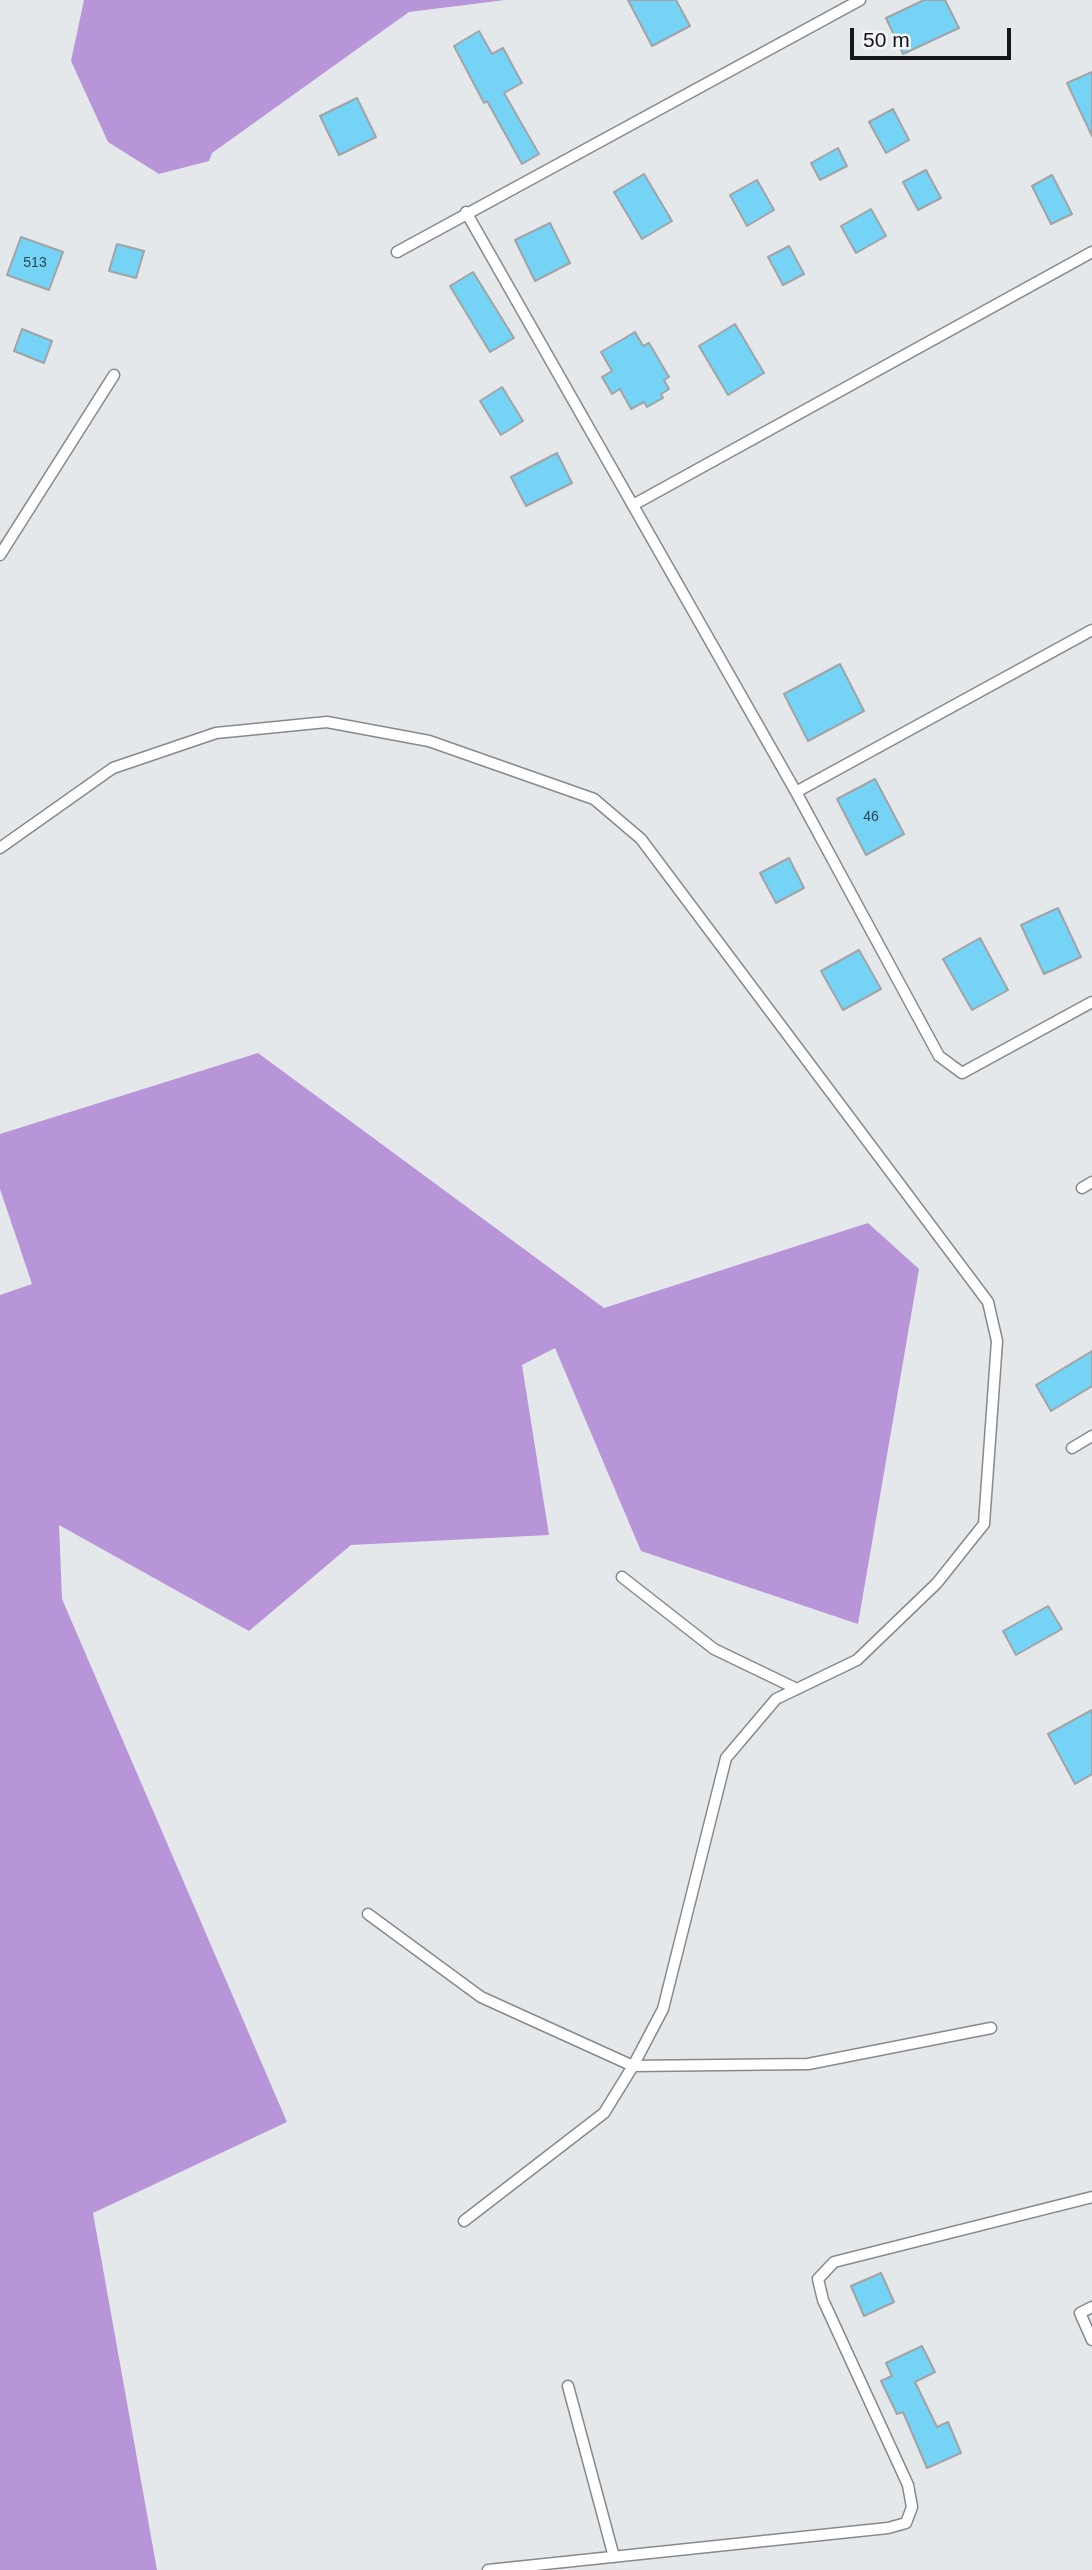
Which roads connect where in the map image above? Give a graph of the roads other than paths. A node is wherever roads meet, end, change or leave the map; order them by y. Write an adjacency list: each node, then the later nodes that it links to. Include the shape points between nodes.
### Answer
1 (860, 0): 2 (lane)
2 (466, 212): 3 (lane); 6 (lane)
3 (397, 252)
4 (1092, 252): 6 (lane)
5 (114, 375): 7 (lane)
6 (634, 505): 9 (lane)
7 (0, 555)
8 (1092, 630): 9 (lane)
9 (796, 792): 11 (lane, via 939,1056 962,1073)
10 (0, 848): 17 (lane, via 113,768 216,733 327,722 429,741 594,799 641,839 988,1302 997,1341 984,1524 937,1583 857,1660)
11 (1092, 1002)
12 (1092, 1182): 13 (lane)
13 (1082, 1188)
14 (1092, 1436): 15 (lane)
15 (1072, 1448)
16 (622, 1577): 17 (lane, via 713,1649)
17 (797, 1689): 20 (lane, via 776,1699 726,1758 663,2009)
18 (368, 1914): 20 (lane, via 481,1997)
19 (990, 2028): 20 (lane, via 808,2064)
20 (633, 2066): 22 (lane, via 604,2113)
21 (1092, 2197): 26 (lane, via 834,2262 818,2279 823,2300 908,2485 912,2507 906,2523)
22 (464, 2221)
23 (1092, 2307): 24 (lane, via 1080,2312)
24 (1092, 2340)
25 (568, 2386): 26 (lane)
26 (614, 2557): 27 (lane)
27 (488, 2570)

